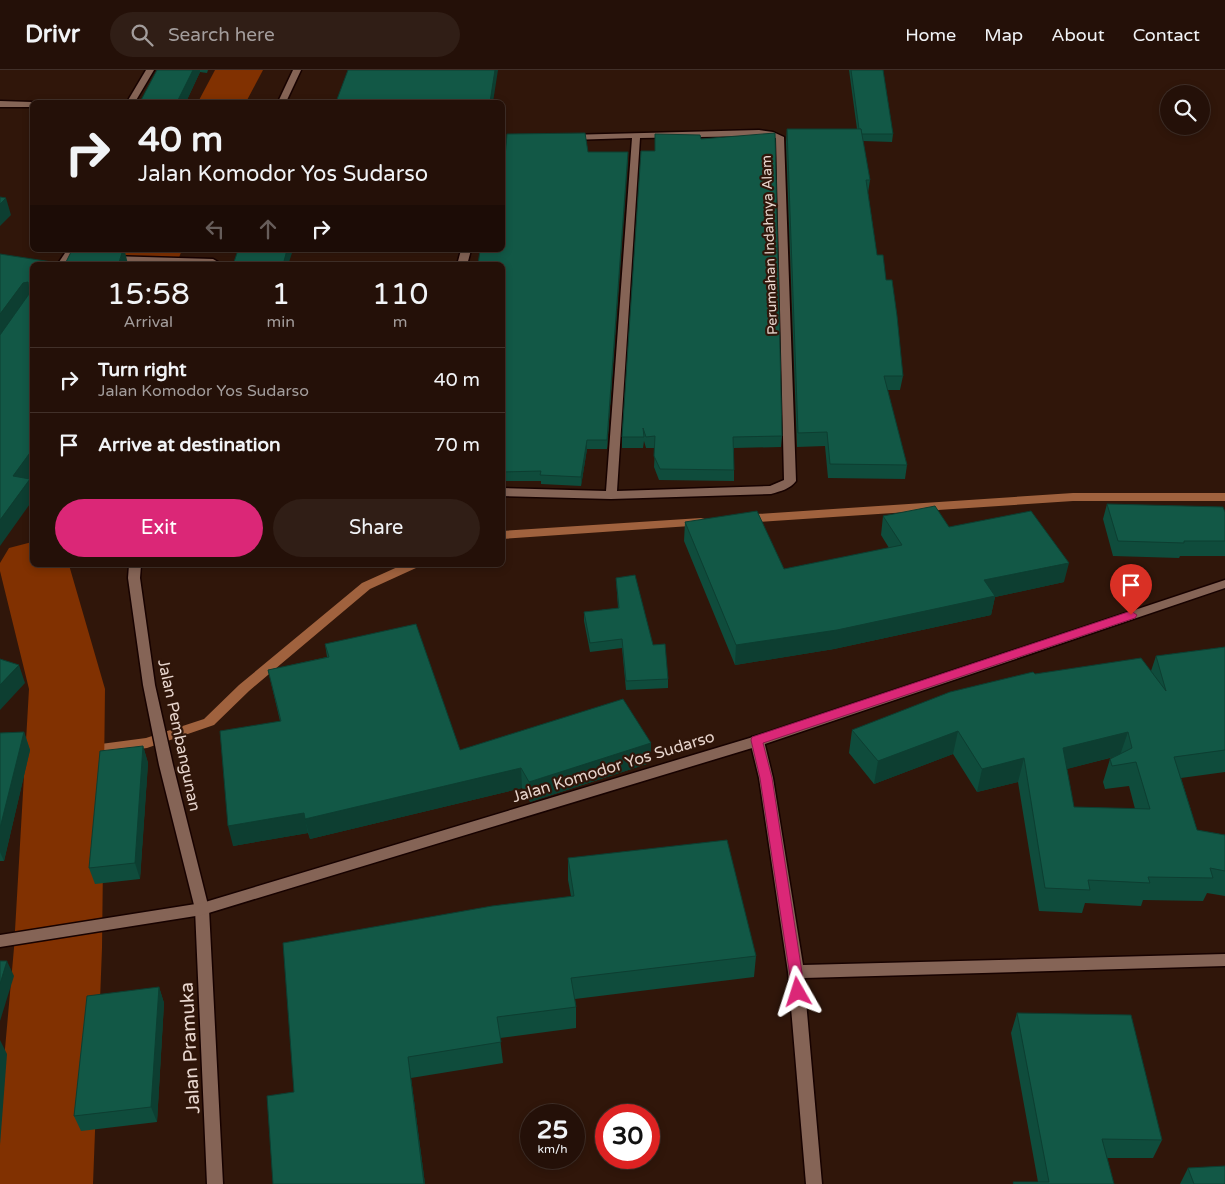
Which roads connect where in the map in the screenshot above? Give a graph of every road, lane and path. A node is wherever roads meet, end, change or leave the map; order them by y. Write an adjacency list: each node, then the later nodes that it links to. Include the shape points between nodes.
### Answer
1 (150, 70): 3 (street)
2 (298, 70): 4 (street)
3 (133, 100)
4 (283, 100)
5 (0, 104): 6 (street)
6 (30, 105)
7 (636, 136): 8 (street, Perumahan Indahnya Alam); 12 (street); 12 (street, Perumahan Indahnya Alam, via 759,133 780,137 790,481 770,490)
8 (560, 137)
9 (108, 259): 10 (street)
10 (185, 262)
11 (505, 492): 12 (street)
12 (611, 495)
13 (135, 567): 16 (street, Jalan Pembangunan, via 149,685)
14 (1225, 584): 15 (street, Jalan Komodor Yos Sudarso)
15 (757, 740): 16 (street, Jalan Komodor Yos Sudarso); 19 (street, via 766,778)
16 (202, 910): 17 (street, Jalan Komodor Yos Sudarso); 20 (street, Jalan Pramuka)
17 (0, 941)
18 (1225, 960): 19 (street)
19 (796, 972): 21 (street)
20 (215, 1184)
21 (814, 1184)

